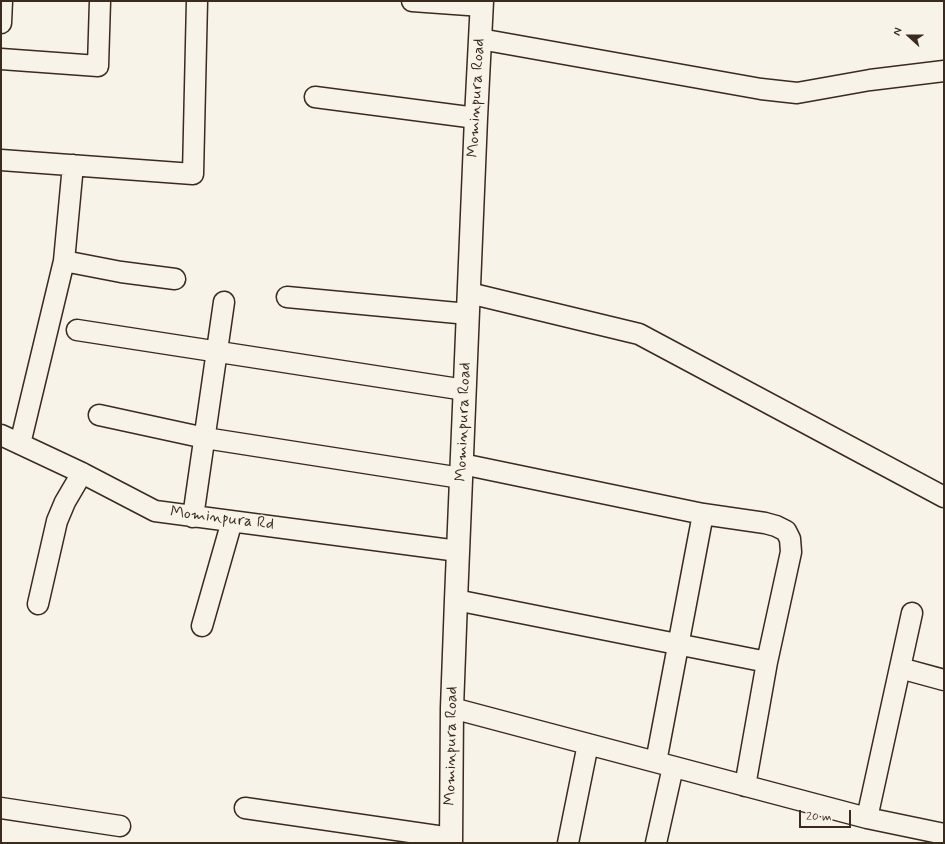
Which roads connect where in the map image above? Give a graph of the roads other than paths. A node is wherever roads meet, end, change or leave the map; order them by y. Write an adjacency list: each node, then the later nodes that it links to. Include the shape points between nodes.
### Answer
1 (2, 1): 6 (street)
2 (100, 1): 8 (street, via 98,66)
3 (197, 1): 13 (street, via 193,174)
4 (412, 1): 5 (street)
5 (482, 4): 7 (main road, Mominpura Road)
6 (1, 23)
7 (480, 39): 9 (street, via 761,89 797,93 870,80); 11 (main road, Mominpura Road)
8 (1, 59)
9 (944, 71)
10 (315, 97): 11 (street)
11 (476, 118): 18 (main road, Mominpura Road)
12 (1, 160): 13 (street)
13 (73, 165): 14 (street)
14 (64, 261): 15 (street); 25 (street)
15 (175, 279)
16 (287, 297): 18 (street)
17 (224, 302): 20 (street)
18 (468, 303): 21 (main road, Mominpura Road); 28 (street, via 640,334)
19 (77, 330): 20 (street)
20 (217, 353): 21 (street); 24 (street)
21 (465, 390): 26 (main road, Mominpura Road)
22 (99, 415): 24 (street)
23 (1, 435): 25 (street, Mominpura Rd)
24 (205, 438): 26 (street); 30 (street)
25 (20, 444): 27 (street, Mominpura Rd)
26 (462, 471): 29 (street); 32 (main road, Mominpura Road)
27 (82, 473): 30 (street, Mominpura Rd, via 155,511); 34 (street, via 57,521)
28 (944, 497)
29 (703, 514): 37 (street); 38 (street, via 776,526 786,531 790,539 791,552)
30 (193, 516): 31 (street, Mominpura Rd)
31 (232, 521): 32 (street, Mominpura Rd); 36 (street)
32 (458, 551): 33 (main road, Mominpura Road)
33 (456, 600): 37 (street); 41 (main road, Mominpura Road)
34 (38, 604)
35 (912, 613): 39 (street)
36 (202, 626)
37 (678, 645): 38 (street); 43 (street)
38 (767, 662): 44 (street)
39 (900, 668): 40 (street); 47 (street)
40 (944, 680)
41 (452, 708): 42 (street); 50 (main road, Mominpura Road)
42 (588, 744): 43 (street); 51 (street)
43 (664, 764): 44 (street); 52 (street)
44 (744, 786): 47 (street)
45 (1, 808): 48 (street)
46 (245, 808): 50 (street)
47 (867, 818): 49 (street)
48 (120, 826)
49 (944, 834)
50 (451, 841)
51 (568, 843)
52 (656, 843)

